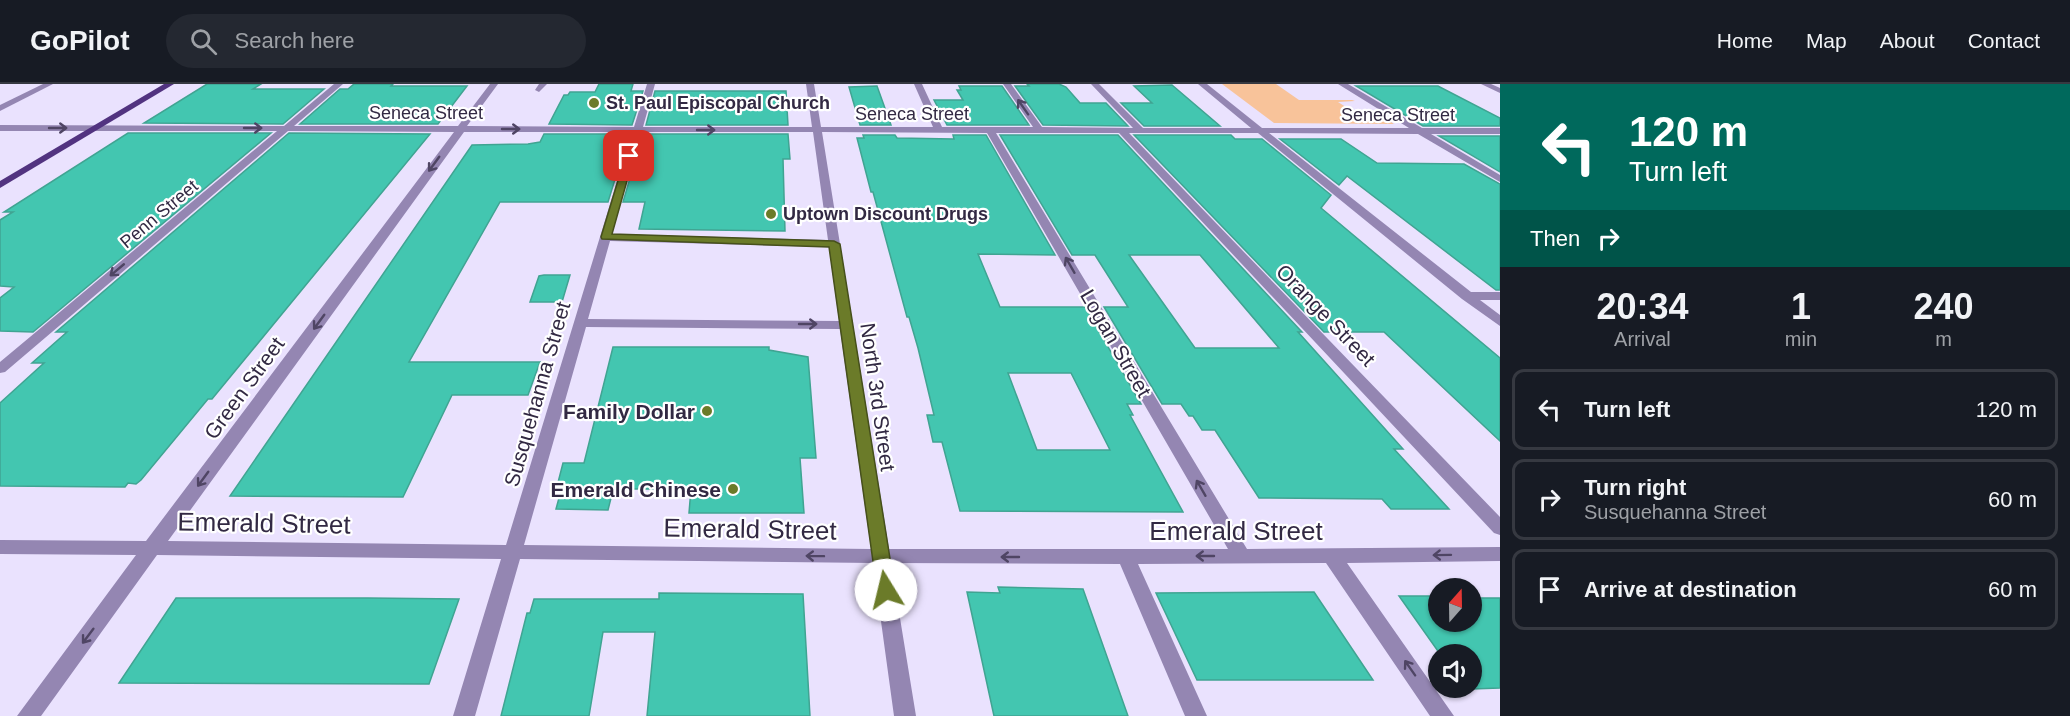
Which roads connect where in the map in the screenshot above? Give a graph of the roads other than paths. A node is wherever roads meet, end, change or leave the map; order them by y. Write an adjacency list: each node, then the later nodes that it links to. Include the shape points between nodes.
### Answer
1 (49, 84): 14 (street)
2 (170, 84): 16 (main road)
3 (339, 84): 17 (street, Penn Street)
4 (494, 84): 18 (street, Green Street)
5 (651, 84): 19 (street, Susquehanna Street)
6 (810, 84): 20 (street, North 3rd Street)
7 (918, 84): 21 (street)
8 (1006, 84): 23 (street, one-way to 8)
9 (1095, 84): 25 (street)
10 (1202, 84): 26 (street)
11 (1342, 84): 27 (street)
12 (1485, 84): 13 (street)
13 (1500, 91)
14 (0, 108)
15 (0, 128): 16 (street, Seneca Street, one-way to 16)
16 (96, 128): 17 (street, Seneca Street, one-way to 17); 30 (main road)
17 (286, 128): 18 (street, Seneca Street); 38 (street, Penn Street, one-way to 38)
18 (460, 129): 19 (street, Seneca Street, one-way to 19); 41 (street, Green Street, one-way to 41)
19 (638, 129): 20 (street, Seneca Street, one-way to 20); 31 (street, Susquehanna Street)
20 (817, 130): 21 (street, Seneca Street); 32 (street, North 3rd Street)
21 (939, 130): 22 (street, Seneca Street)
22 (990, 130): 23 (street, Seneca Street); 45 (street, Logan Street, one-way to 22)
23 (1040, 131): 24 (street, Seneca Street)
24 (1122, 131): 25 (street, Seneca Street); 39 (street, Orange Street)
25 (1141, 131): 26 (street, Seneca Street)
26 (1262, 131): 27 (street, Seneca Street); 33 (street)
27 (1420, 131): 28 (street, Seneca Street); 29 (street)
28 (1500, 132)
29 (1500, 179)
30 (0, 185)
31 (606, 237): 32 (street); 36 (street, Susquehanna Street)
32 (834, 244): 37 (street, North 3rd Street)
33 (1466, 296): 34 (street); 35 (street)
34 (1500, 296)
35 (1500, 322)
36 (579, 323): 37 (street, one-way to 37); 42 (street, Susquehanna Street)
37 (846, 325): 44 (street, North 3rd Street)
38 (0, 369)
39 (1500, 528)
40 (0, 547): 41 (street, Emerald Street)
41 (153, 547): 42 (street, Emerald Street); 48 (street, Green Street, one-way to 48)
42 (512, 551): 44 (street, Emerald Street, one-way to 42); 49 (street, Susquehanna Street)
43 (1500, 554): 47 (street, Emerald Street, one-way to 47)
44 (881, 556): 46 (street, Emerald Street, one-way to 44); 50 (street, North 3rd Street)
45 (1241, 556): 46 (street, Emerald Street, one-way to 46); 47 (street, Emerald Street)
46 (1126, 557): 51 (street)
47 (1332, 557): 52 (street, one-way to 47)
48 (28, 716)
49 (464, 716)
50 (905, 716)
51 (1196, 716)
52 (1443, 716)

